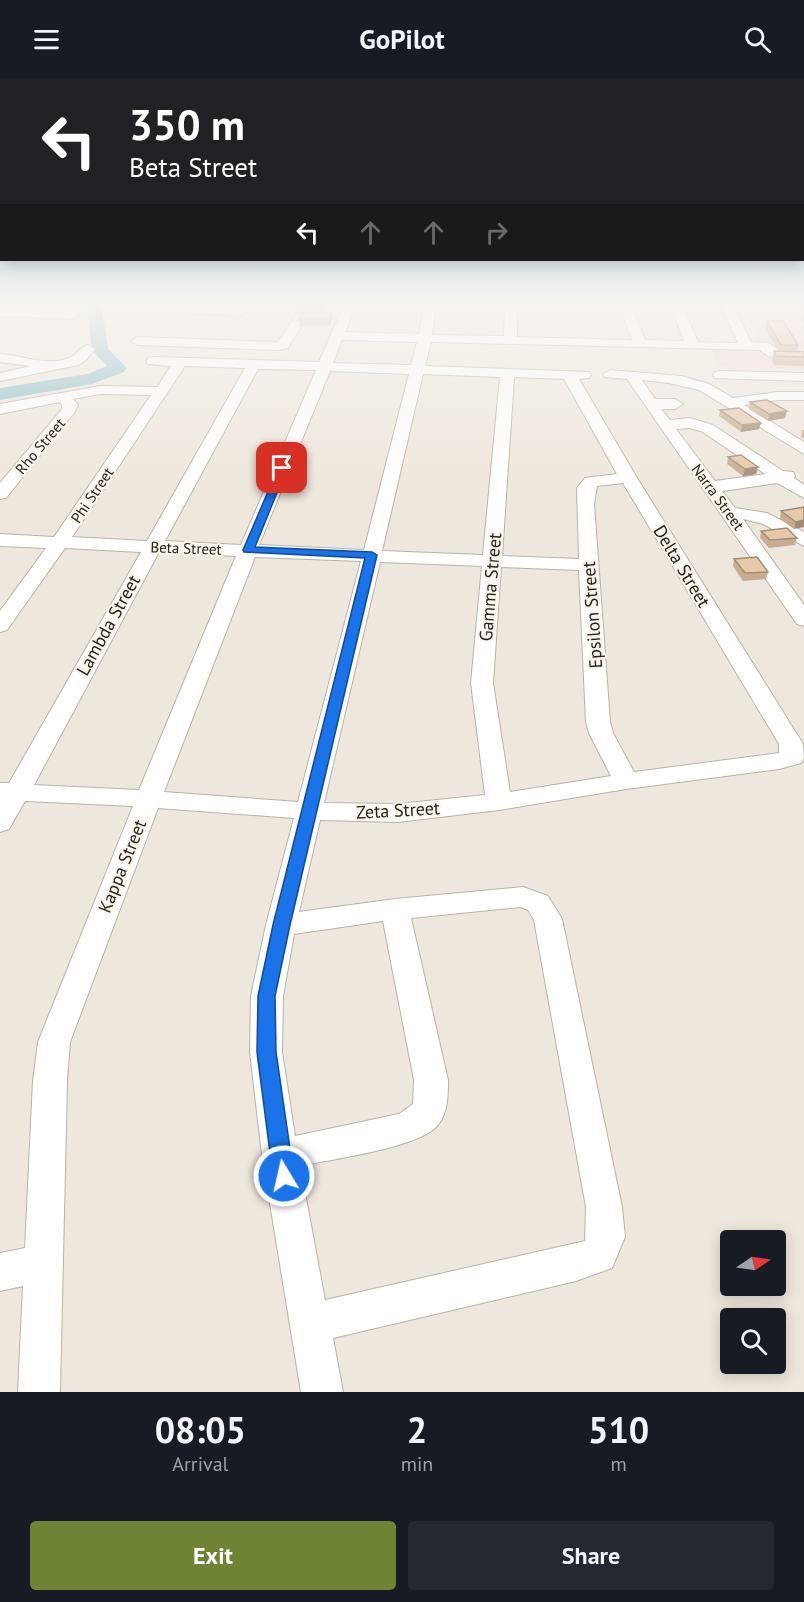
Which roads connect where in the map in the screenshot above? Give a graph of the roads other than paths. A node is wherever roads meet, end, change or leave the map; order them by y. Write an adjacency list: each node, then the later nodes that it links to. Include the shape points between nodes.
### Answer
1 (44, 366): 7 (street)
2 (54, 366): 7 (street)
3 (178, 366): 16 (street, Phi Street)
4 (253, 366): 37 (street, Lambda Street)
5 (325, 366): 38 (street, Kappa Street)
6 (335, 366): 8 (street)
7 (48, 368): 14 (street)
8 (416, 369): 9 (street); 39 (street)
9 (507, 372): 29 (street, Delta Street, via 577,374); 40 (street, Gamma Street)
10 (610, 374): 11 (street)
11 (632, 375): 20 (street, via 690,382); 21 (street, Narra Street)
12 (720, 375): 13 (street)
13 (762, 376): 15 (street); 18 (street)
14 (0, 377)
15 (804, 377)
16 (162, 392): 17 (street, via 100,390); 36 (street, Phi Street)
17 (63, 396): 23 (street); 32 (street, Rho Street, via 69,410)
18 (778, 396): 19 (street); 20 (street); 24 (street)
19 (804, 396)
20 (731, 403): 26 (street)
21 (650, 404): 22 (street); 25 (street, Narra Street)
22 (675, 404)
23 (0, 409)
24 (803, 412)
25 (665, 425): 28 (street, via 703,426); 30 (street, Narra Street)
26 (804, 449)
27 (804, 474): 28 (street)
28 (780, 477): 30 (street); 31 (street)
29 (628, 478): 41 (street, Epsilon Street, via 591,482 586,488); 44 (street, Delta Street, via 791,744)
30 (711, 487): 33 (street, Narra Street)
31 (804, 493)
32 (0, 494)
33 (730, 513): 35 (street, via 770,518); 42 (street, Narra Street)
34 (0, 540): 36 (street, Beta Street)
35 (804, 540)
36 (59, 543): 37 (street, Beta Street); 43 (street, Phi Street)
37 (151, 547): 38 (street, Beta Street); 46 (street, Lambda Street)
38 (248, 550): 39 (street, Beta Street); 47 (street, Kappa Street)
39 (372, 555): 40 (street, Beta Street); 49 (street)
40 (492, 561): 41 (street, Beta Street); 48 (street, Gamma Street, via 482,683)
41 (588, 565): 45 (street, Epsilon Street, via 598,722)
42 (804, 620)
43 (0, 626)
44 (792, 758): 45 (street, Zeta Street)
45 (626, 781): 48 (street, Zeta Street)
46 (8, 792): 47 (street, Zeta Street); 50 (street, Lambda Street)
47 (148, 799): 49 (street, Zeta Street); 54 (street, Kappa Street, via 54,1042)
48 (499, 802): 49 (street, Zeta Street, via 398,813)
49 (309, 811): 52 (street)
50 (0, 824)
51 (395, 909): 52 (street); 53 (street, via 431,1080 431,1106 424,1118 406,1128); 56 (street, via 523,897 538,903 548,919 602,1196 606,1237 599,1255 576,1263)
52 (281, 925): 53 (street, via 265,1026)
53 (280, 1155): 56 (street)
54 (45, 1263): 55 (street); 57 (street, Kappa Street)
55 (0, 1272)
56 (310, 1323): 58 (street)
57 (39, 1392)
58 (322, 1392)

